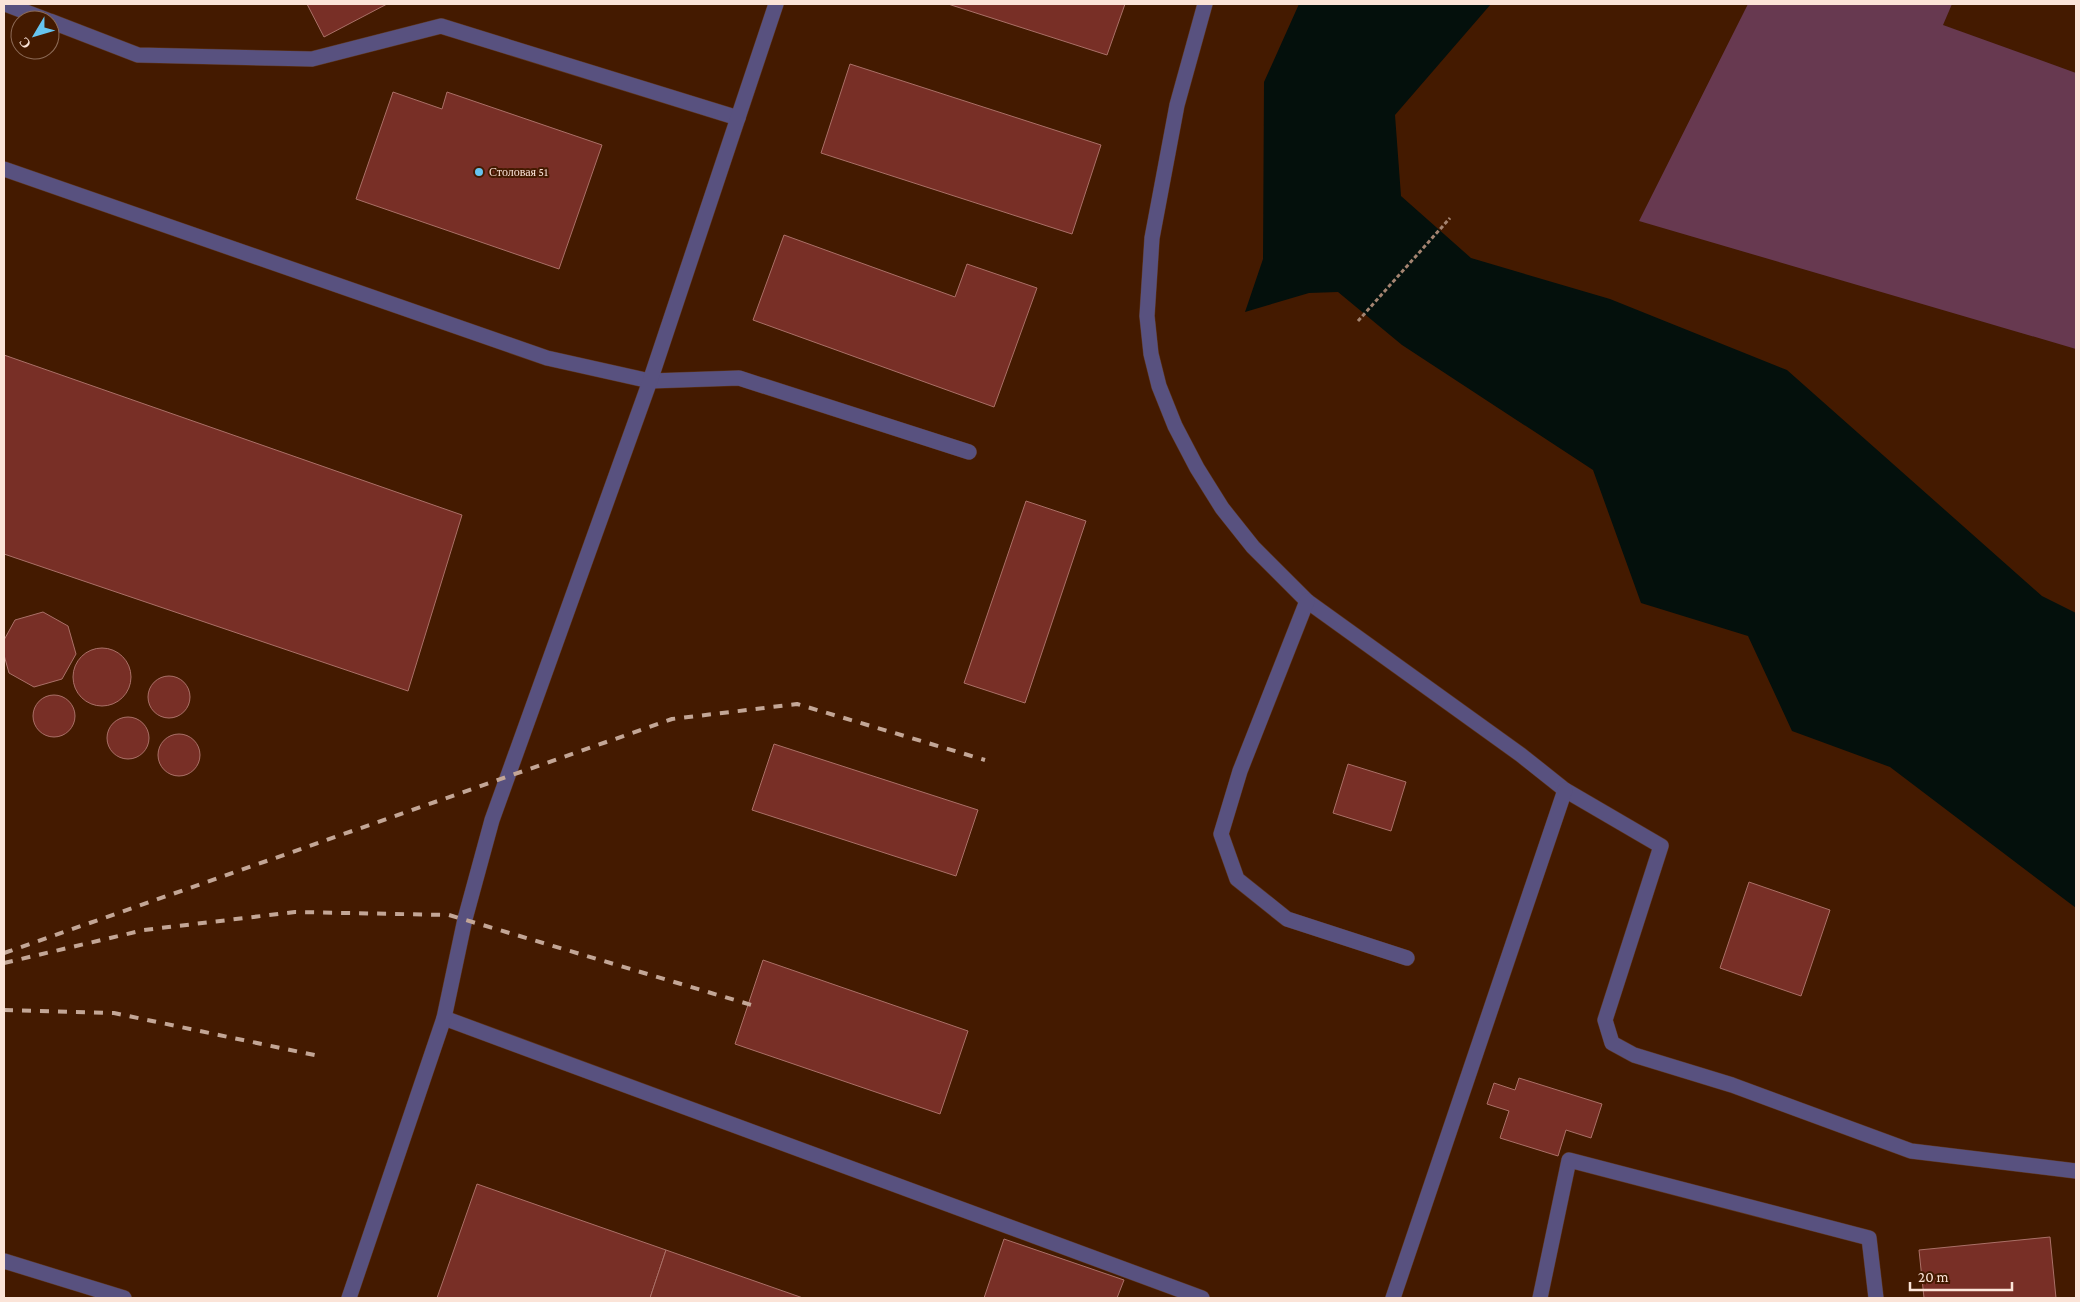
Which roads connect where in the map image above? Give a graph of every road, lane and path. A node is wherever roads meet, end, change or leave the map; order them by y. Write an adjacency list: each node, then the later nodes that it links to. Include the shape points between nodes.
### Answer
1 (5, 4): 4 (street)
2 (776, 4): 6 (street)
3 (1205, 4): 12 (street, via 1177,106 1152,238 1147,316 1151,354 1159,386 1175,426 1222,508 1253,547)
4 (20, 10)
5 (60, 26): 6 (street, via 138,55 312,59 441,26)
6 (738, 118): 10 (street)
7 (4, 169): 10 (street, via 547,358)
8 (1450, 218): 9 (path)
9 (1358, 321)
10 (650, 381): 11 (street, via 739,378); 15 (street, via 492,820 465,919)
11 (969, 452)
12 (1307, 600): 13 (street); 14 (street, via 1240,771 1221,834 1238,879 1287,919)
13 (1565, 790): 16 (street, via 1661,846 1605,1020 1612,1043 1634,1055 1732,1085 1911,1151); 21 (street)
14 (1407, 958)
15 (444, 1018): 19 (street); 20 (street)
16 (2076, 1171)
17 (4, 1261): 18 (street)
18 (124, 1298)
19 (348, 1298)
20 (1202, 1298)
21 (1393, 1298)
22 (1540, 1298): 23 (street, via 1569,1160 1869,1238)
23 (1876, 1298)

